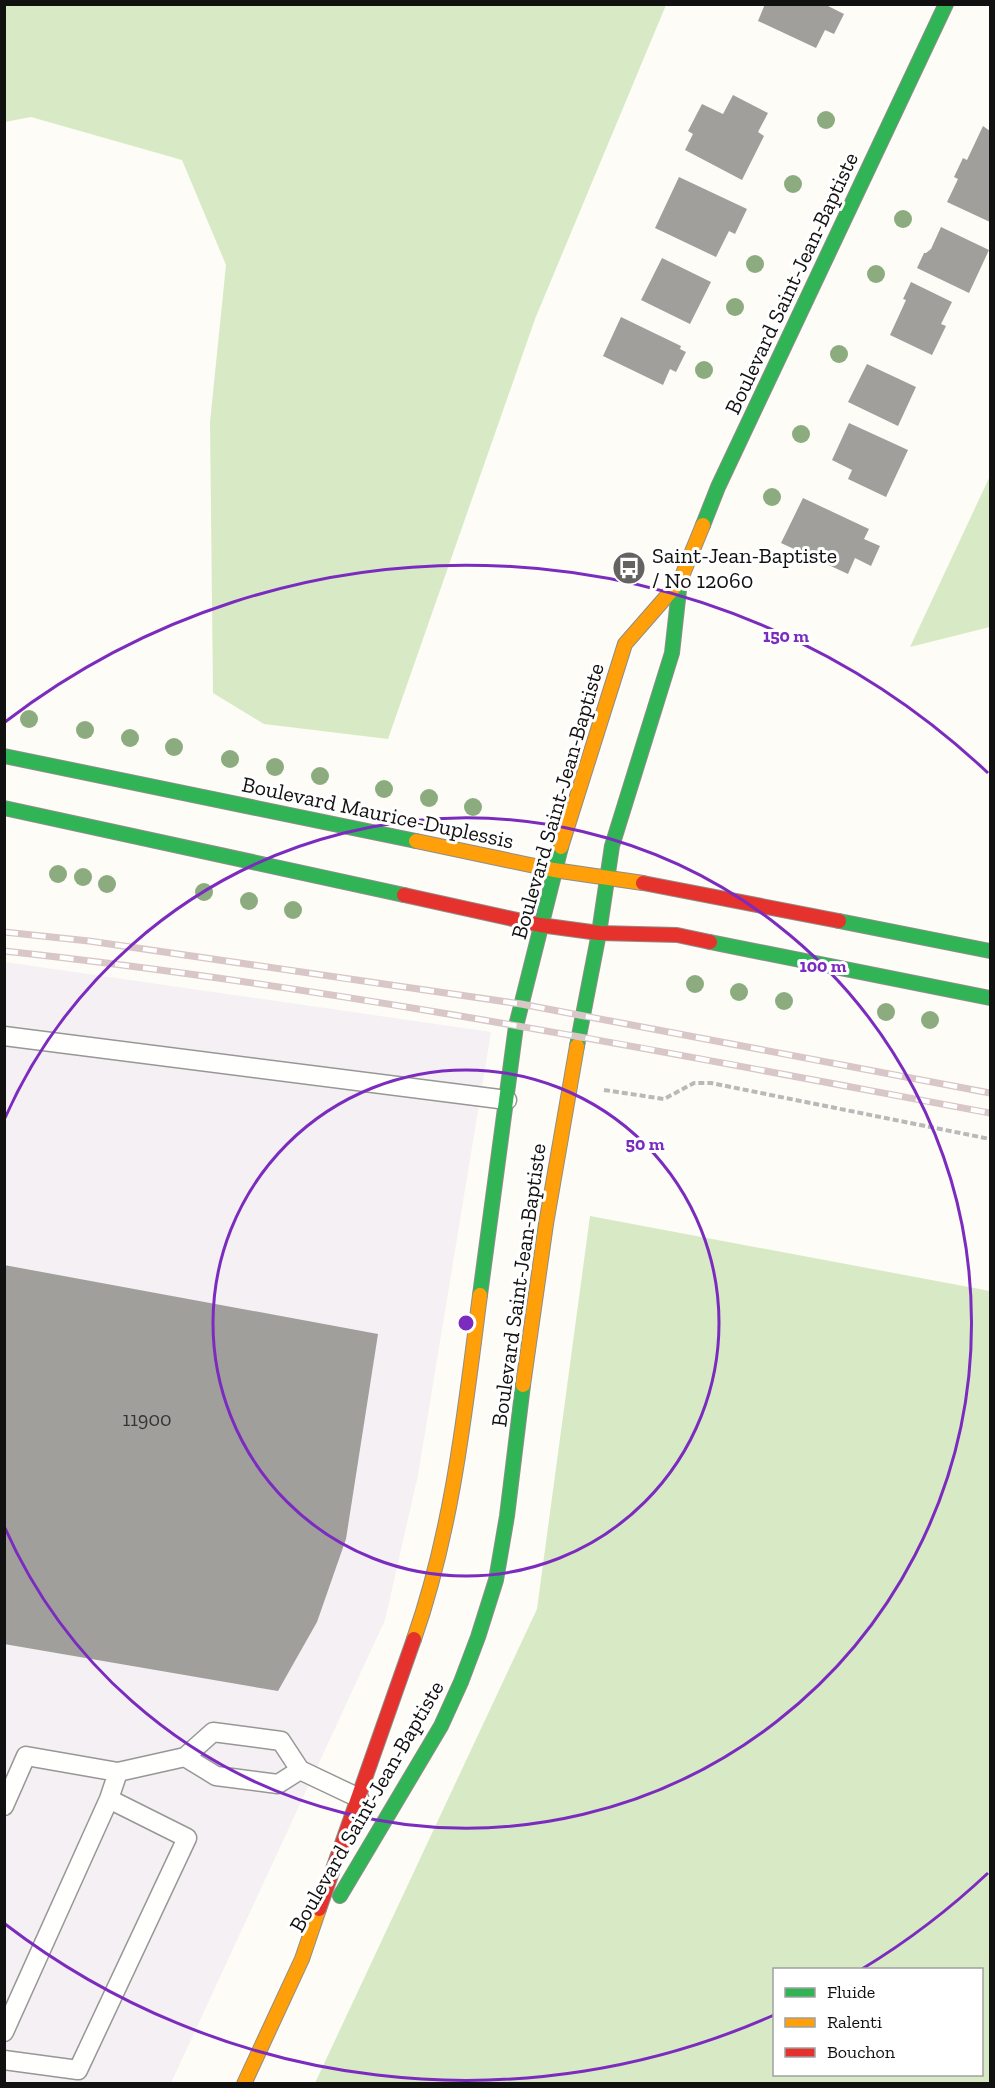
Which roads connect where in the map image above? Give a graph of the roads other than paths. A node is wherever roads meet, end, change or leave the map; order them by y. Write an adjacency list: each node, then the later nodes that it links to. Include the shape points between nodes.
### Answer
1 (946, 4): 2 (main road, Boulevard Saint-Jean-Baptiste, via 718,487)
2 (680, 581): 5 (main road, Boulevard Saint-Jean-Baptiste, via 625,644); 6 (main road, Boulevard Saint-Jean-Baptiste, via 672,654 612,846)
3 (4, 756): 5 (main road, Boulevard Maurice-Duplessis)
4 (4, 808): 7 (main road)
5 (554, 870): 6 (main road, Boulevard Maurice-Duplessis); 7 (main road, Boulevard Saint-Jean-Baptiste)
6 (606, 879): 8 (main road, Boulevard Saint-Jean-Baptiste); 9 (main road, Boulevard Maurice-Duplessis, via 653,884)
7 (540, 924): 8 (main road); 12 (main road, Boulevard Saint-Jean-Baptiste, via 516,1026)
8 (600, 933): 10 (main road, via 677,935); 19 (main road, Boulevard Saint-Jean-Baptiste, via 544,1235 496,1580 461,1683 441,1726)
9 (990, 951)
10 (990, 998)
11 (4, 1036): 12 (lane)
12 (507, 1100): 16 (main road, Boulevard Saint-Jean-Baptiste, via 445,1533 417,1631)
13 (185, 1758): 14 (lane, via 216,1776 278,1784); 14 (lane, via 213,1732 280,1741); 15 (lane)
14 (300, 1770): 16 (lane)
15 (118, 1772): 17 (lane); 18 (lane, via 26,1756)
16 (359, 1798): 19 (main road, Boulevard Saint-Jean-Baptiste)
17 (109, 1799): 20 (lane); 21 (lane, via 187,1838 78,2070)
18 (4, 1806)
19 (302, 1959): 22 (main road, Boulevard Saint-Jean-Baptiste)
20 (4, 2032)
21 (4, 2060)
22 (244, 2084)

